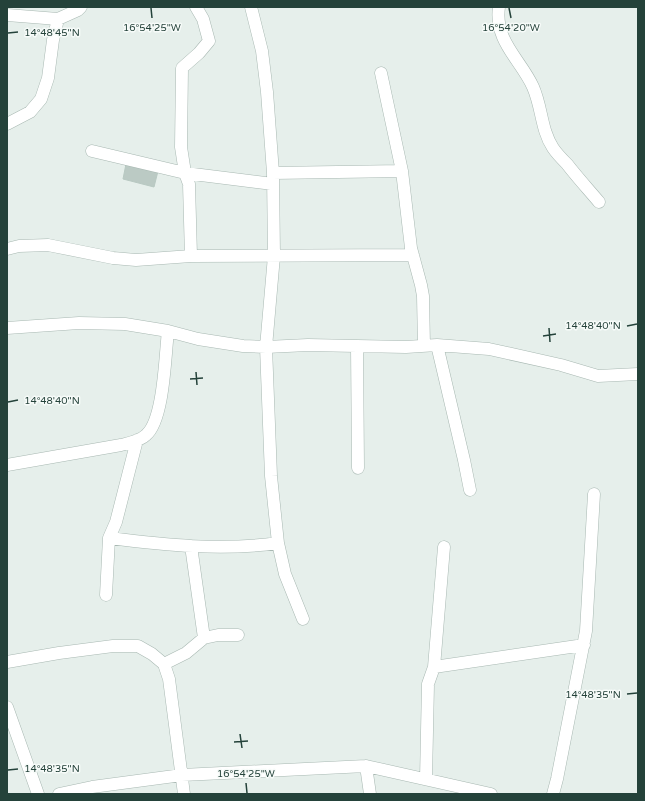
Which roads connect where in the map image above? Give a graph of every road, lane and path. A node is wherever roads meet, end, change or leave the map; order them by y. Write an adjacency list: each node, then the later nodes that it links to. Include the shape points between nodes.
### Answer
1 (81, 7): 6 (street)
2 (196, 7): 11 (street, via 209,41 182,68 181,147)
3 (251, 7): 12 (street, via 262,51)
4 (500, 7): 13 (street, via 500,29 509,50 532,85 553,148)
5 (7, 15): 6 (street)
6 (58, 19): 8 (street, via 48,78 41,99 30,112)
7 (381, 73): 10 (street)
8 (7, 124)
9 (92, 151): 11 (street)
10 (402, 171): 12 (street); 15 (street)
11 (185, 173): 12 (street); 16 (street, via 189,184)
12 (273, 179): 17 (street)
13 (599, 202)
14 (7, 249): 16 (street, via 48,245 136,260)
15 (413, 255): 17 (street); 22 (street, via 423,296)
16 (191, 256): 17 (street)
17 (274, 256): 23 (street)
18 (7, 328): 19 (street, via 102,323)
19 (168, 331): 23 (street, via 198,339); 25 (street, via 159,409 155,423 147,435)
20 (437, 345): 22 (street); 24 (street, via 489,349 598,376); 28 (street)
21 (358, 346): 22 (street); 23 (street); 27 (street)
22 (424, 346)
23 (266, 347): 31 (street, via 271,476)
24 (638, 374)
25 (137, 440): 26 (street); 30 (street, via 116,522)
26 (7, 465)
27 (358, 468)
28 (470, 490)
29 (594, 494): 38 (street)
30 (109, 538): 32 (street); 34 (street)
31 (278, 543): 32 (street, via 231,547); 35 (street, via 285,574)
32 (191, 546): 37 (street)
33 (444, 547): 41 (street)
34 (106, 595)
35 (303, 619)
36 (238, 635): 37 (street)
37 (204, 638): 40 (street, via 186,653)
38 (584, 645): 41 (street); 52 (street)
39 (7, 662): 40 (street, via 113,646 138,646)
40 (164, 664): 44 (street, via 169,679)
41 (434, 667): 45 (street, via 428,684)
42 (7, 707): 47 (street)
43 (366, 766): 44 (street); 45 (street); 50 (street)
44 (182, 775): 46 (street); 49 (street)
45 (426, 779): 51 (street)
46 (92, 790): 48 (street)
47 (38, 794)
48 (59, 794)
49 (184, 794)
50 (370, 794)
51 (491, 794)
52 (552, 794)

